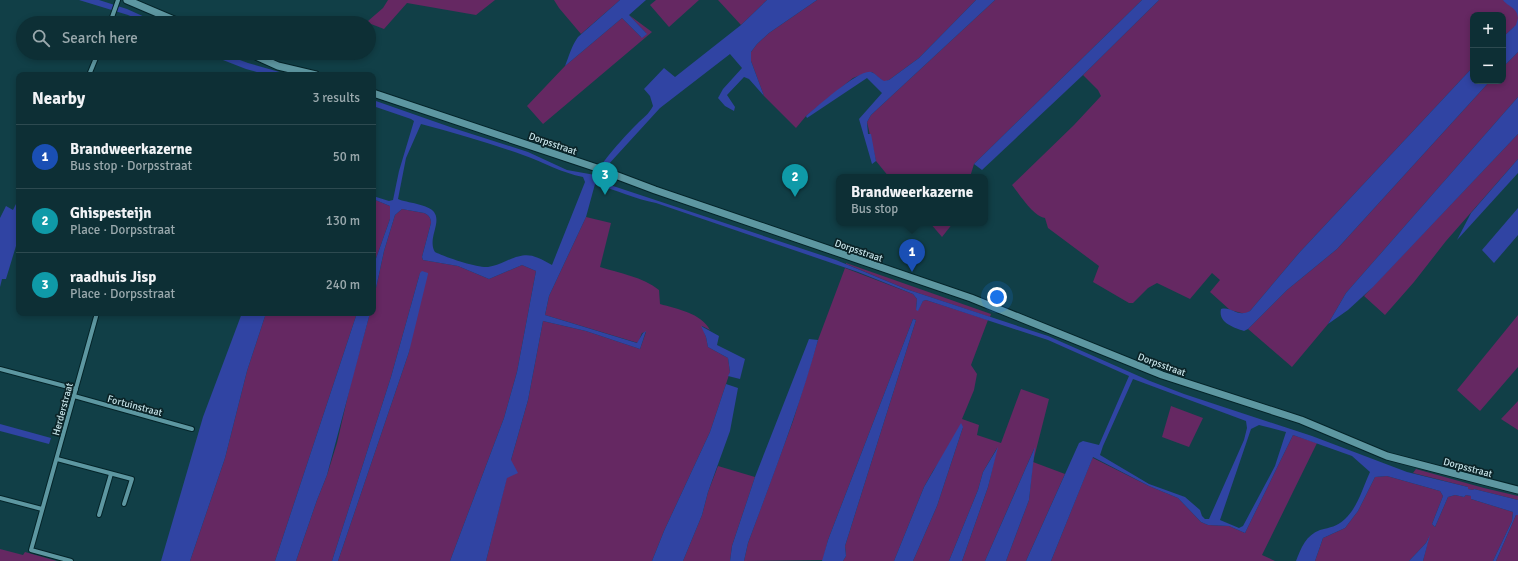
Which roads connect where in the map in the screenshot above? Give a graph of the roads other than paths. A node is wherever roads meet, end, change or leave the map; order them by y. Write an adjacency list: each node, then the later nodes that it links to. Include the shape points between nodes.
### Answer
1 (127, 0): 4 (street)
2 (117, 2): 3 (street)
3 (113, 16)
4 (165, 16)
5 (95, 60): 7 (street)
6 (265, 60): 8 (street)
7 (90, 72)
8 (303, 72)
9 (376, 94): 17 (street, Dorpsstraat, via 971,298 1162,375 1301,420 1387,456)
10 (96, 316): 12 (street, Herderstraat)
11 (0, 369): 12 (street)
12 (76, 389): 13 (street, Herderstraat)
13 (74, 396): 14 (street, Fortuinstraat); 15 (street, Herderstraat)
14 (192, 429)
15 (57, 459): 16 (street); 20 (street, Herderstraat)
16 (111, 474): 19 (street, via 132,479); 21 (street)
17 (1518, 490)
18 (0, 498): 20 (street)
19 (124, 504)
20 (42, 509): 22 (street, Herderstraat, via 31,550)
21 (100, 515)
22 (71, 561)

